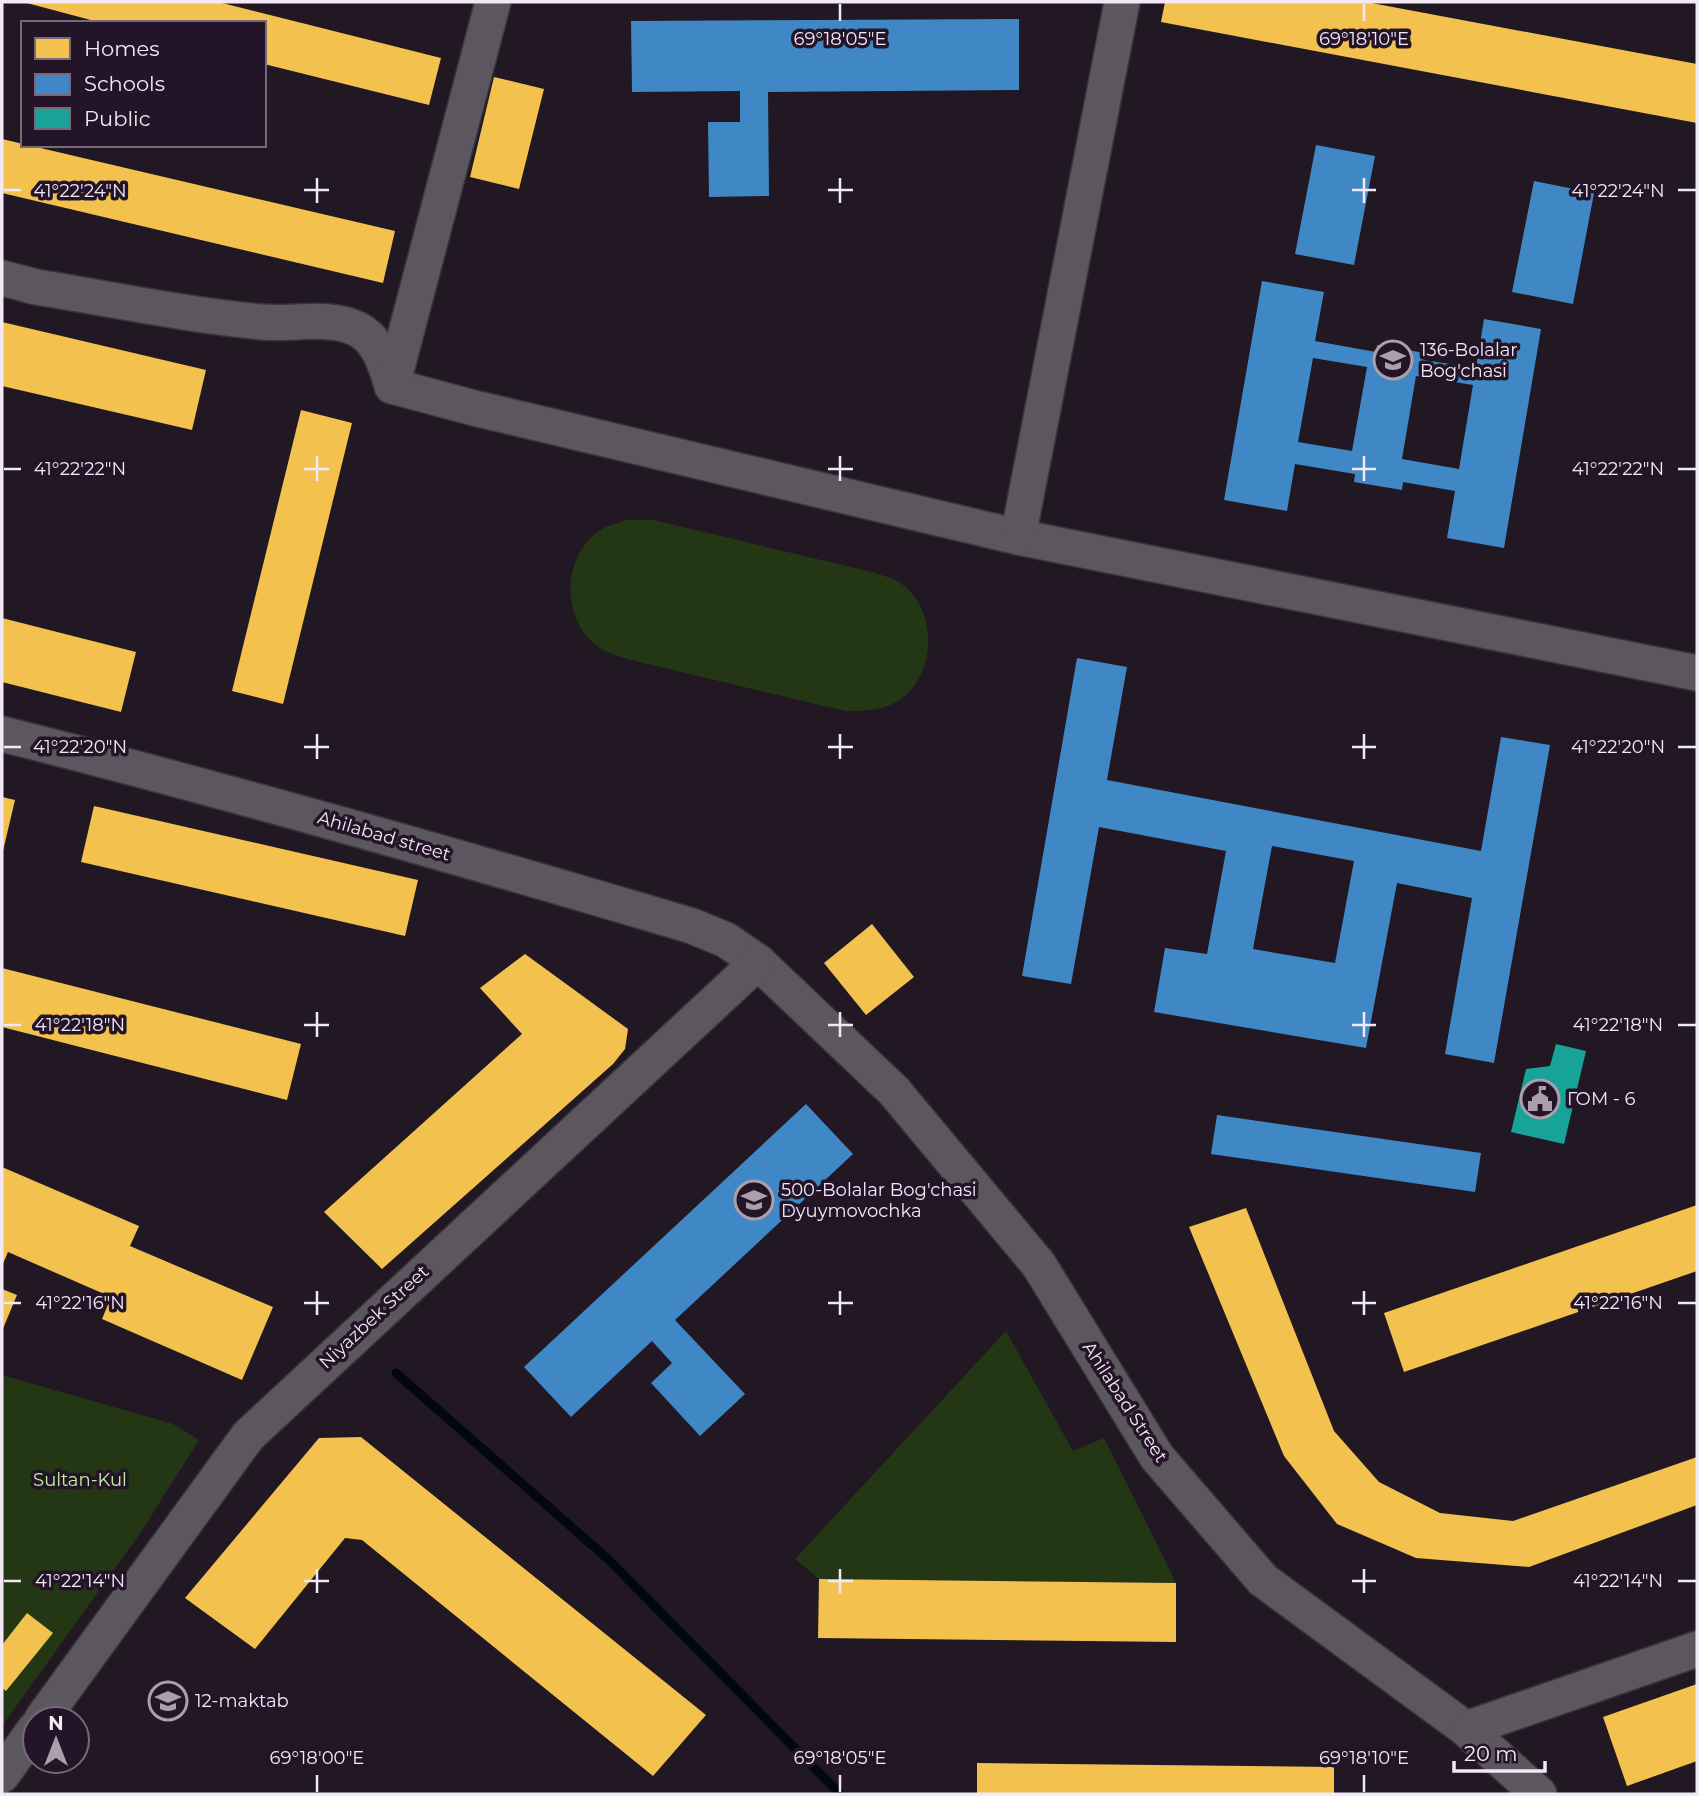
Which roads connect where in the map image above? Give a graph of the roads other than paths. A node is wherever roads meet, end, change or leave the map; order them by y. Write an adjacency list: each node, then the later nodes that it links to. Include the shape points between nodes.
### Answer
1 (493, 2): 4 (street)
2 (1122, 2): 5 (street)
3 (2, 278): 4 (street, via 263,322 341,322 374,343)
4 (392, 386): 5 (street)
5 (1018, 537): 6 (street)
6 (1697, 673)
7 (2, 734): 8 (street, Ahilabad street, via 274,806 692,926 726,940)
8 (758, 962): 10 (street, Niyazbek Street, via 248,1436); 11 (street, Ahilabad Street, via 894,1091 1030,1255 1157,1457 1263,1580)
9 (1697, 1649): 11 (street)
10 (52, 1705)
11 (1466, 1729): 14 (street, Ahilabad Street)
12 (21, 1748): 13 (street)
13 (2, 1774)
14 (1539, 1794)

